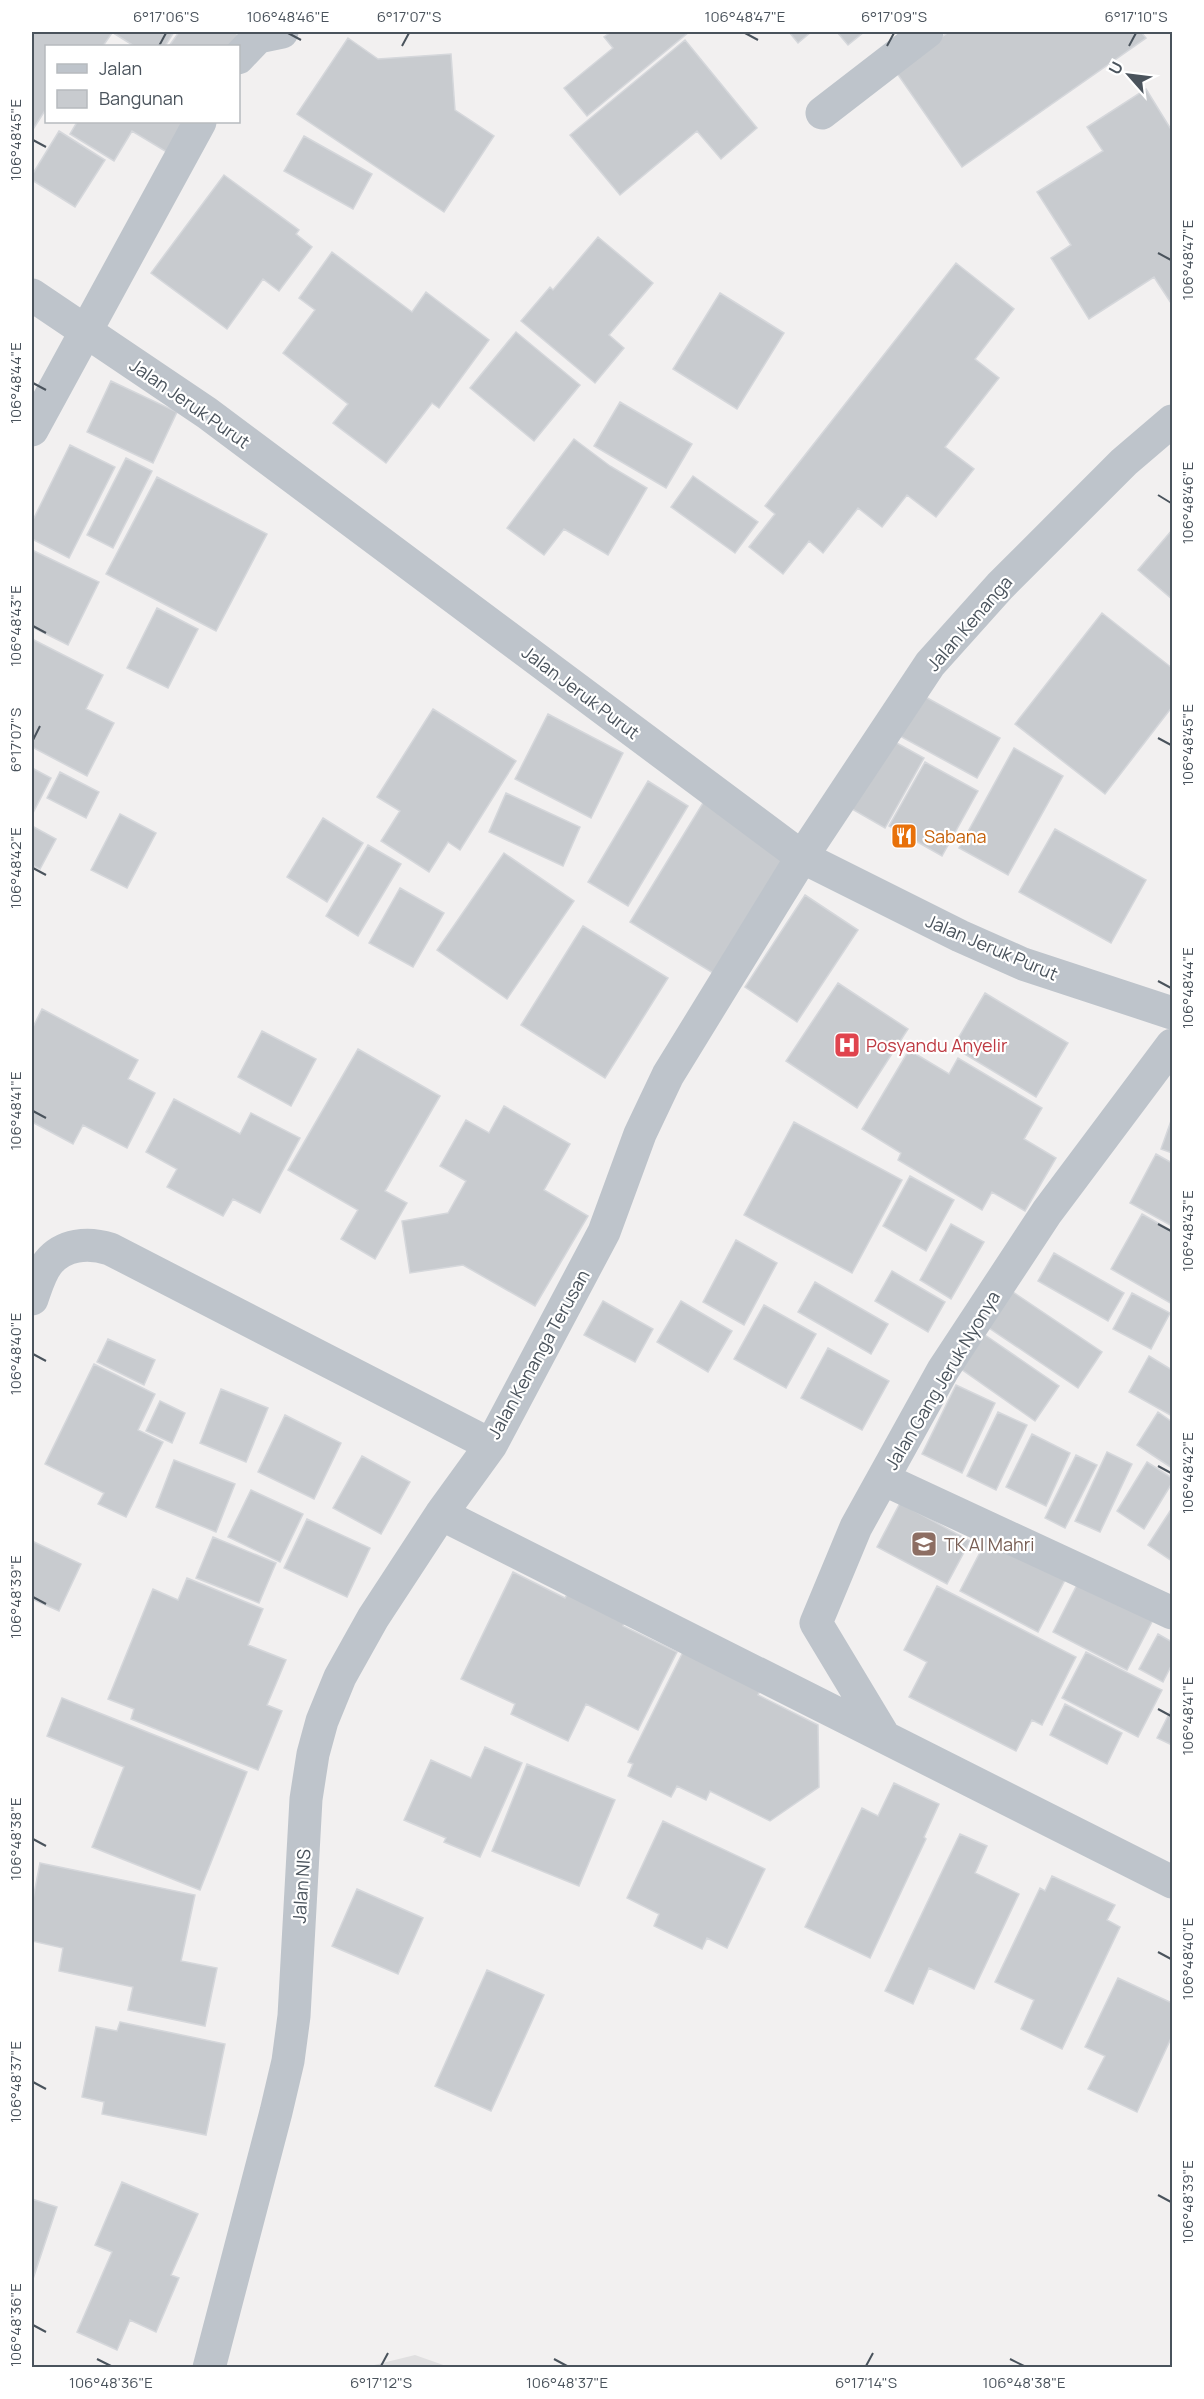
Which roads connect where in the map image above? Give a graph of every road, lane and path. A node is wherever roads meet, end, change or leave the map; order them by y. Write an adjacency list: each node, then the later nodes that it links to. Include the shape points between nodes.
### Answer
1 (282, 32): 3 (street, via 258,37)
2 (927, 32): 4 (street)
3 (240, 56)
4 (822, 112)
5 (199, 123): 7 (street)
6 (32, 294): 7 (street, Jalan Jeruk Purut)
7 (86, 330): 9 (street); 10 (street, Jalan Jeruk Purut, via 216,420)
8 (1173, 421): 10 (street, Jalan Kenanga, via 1124,462 1030,555 930,664)
9 (32, 430)
10 (802, 857): 11 (street, Jalan Jeruk Purut, via 1023,964); 15 (street, Jalan Kenanga Terusan, via 668,1075 640,1134 604,1232)
11 (1173, 1013)
12 (1173, 1045): 16 (street, Jalan Gang Jeruk Nyonya, via 1047,1212 992,1294 943,1370)
13 (39, 1261): 14 (street, Jalan Kenanga Terusan); 15 (street, Jalan Kenanga Terusan, via 78,1246 95,1244 110,1249)
14 (32, 1299)
15 (491, 1445): 17 (street, Jalan NIS)
16 (883, 1479): 18 (street); 19 (street, Jalan Gang Jeruk Nyonya, via 856,1527 816,1623)
17 (441, 1514): 19 (street); 21 (street, Jalan NIS, via 373,1618 340,1677 313,1754 306,1799 288,2061)
18 (1173, 1613)
19 (884, 1736): 20 (street)
20 (1173, 1882)
21 (209, 2367)

